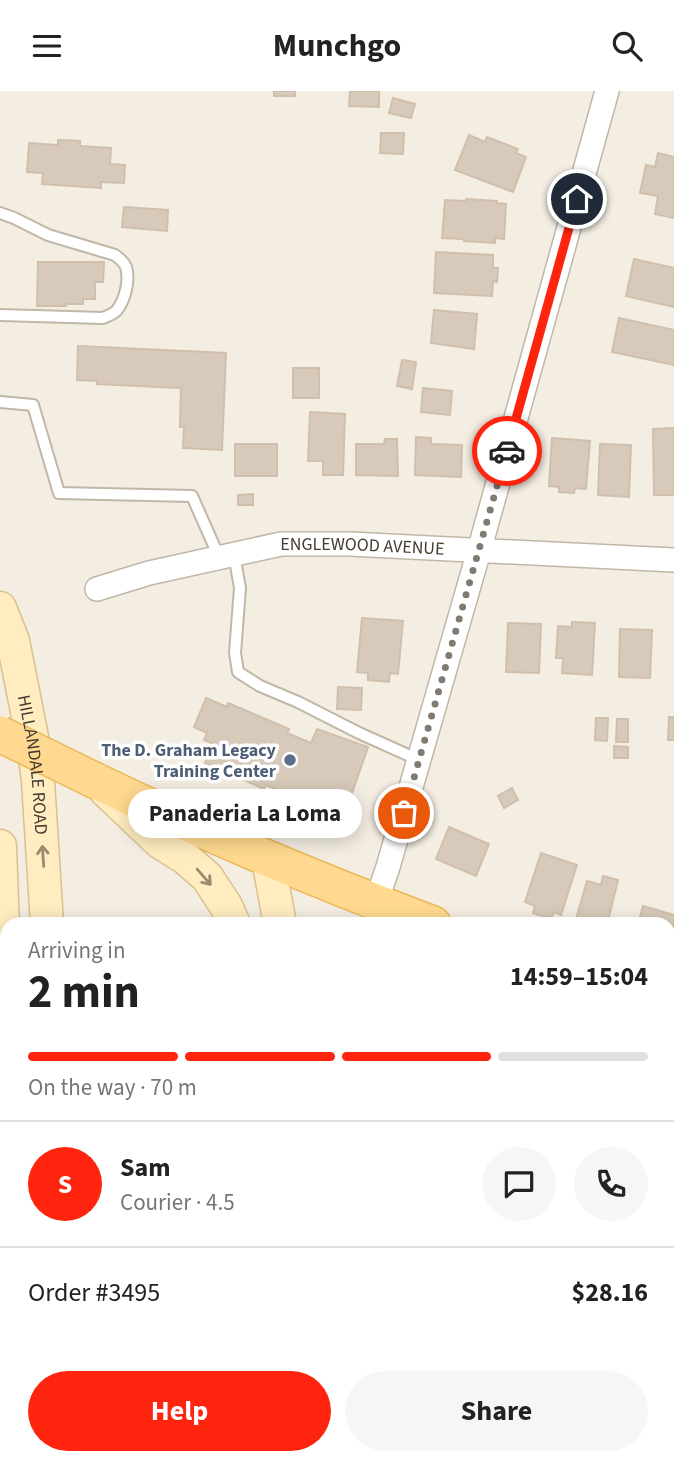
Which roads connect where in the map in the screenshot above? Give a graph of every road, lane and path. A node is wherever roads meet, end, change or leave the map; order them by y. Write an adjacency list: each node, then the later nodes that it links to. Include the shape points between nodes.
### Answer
1 (607, 91): 5 (street)
2 (0, 213): 3 (lane, via 48,235 115,255 126,268 127,278 116,312 103,319)
3 (0, 315)
4 (0, 402): 6 (lane, via 33,405 59,493 192,496)
5 (479, 551): 6 (street, ENGLEWOOD AVENUE, via 281,544); 7 (street, ENGLEWOOD AVENUE); 11 (street)
6 (226, 555): 8 (street, ENGLEWOOD AVENUE); 11 (lane, via 240,588 238,672)
7 (674, 559)
8 (97, 589)
9 (0, 608): 17 (main road, HILLANDALE ROAD, one-way to 9, via 33,742 13,641)
10 (0, 734): 12 (main road, bridge)
11 (419, 759): 15 (street, via 388,867)
12 (96, 781): 14 (main road); 18 (main road, one-way to 18, via 161,843 207,877)
13 (0, 846): 16 (main road)
14 (268, 859): 15 (main road); 19 (main road)
15 (390, 912): 20 (main road)
16 (3, 917)
17 (47, 917)
18 (231, 917)
19 (279, 917)
20 (408, 917)

